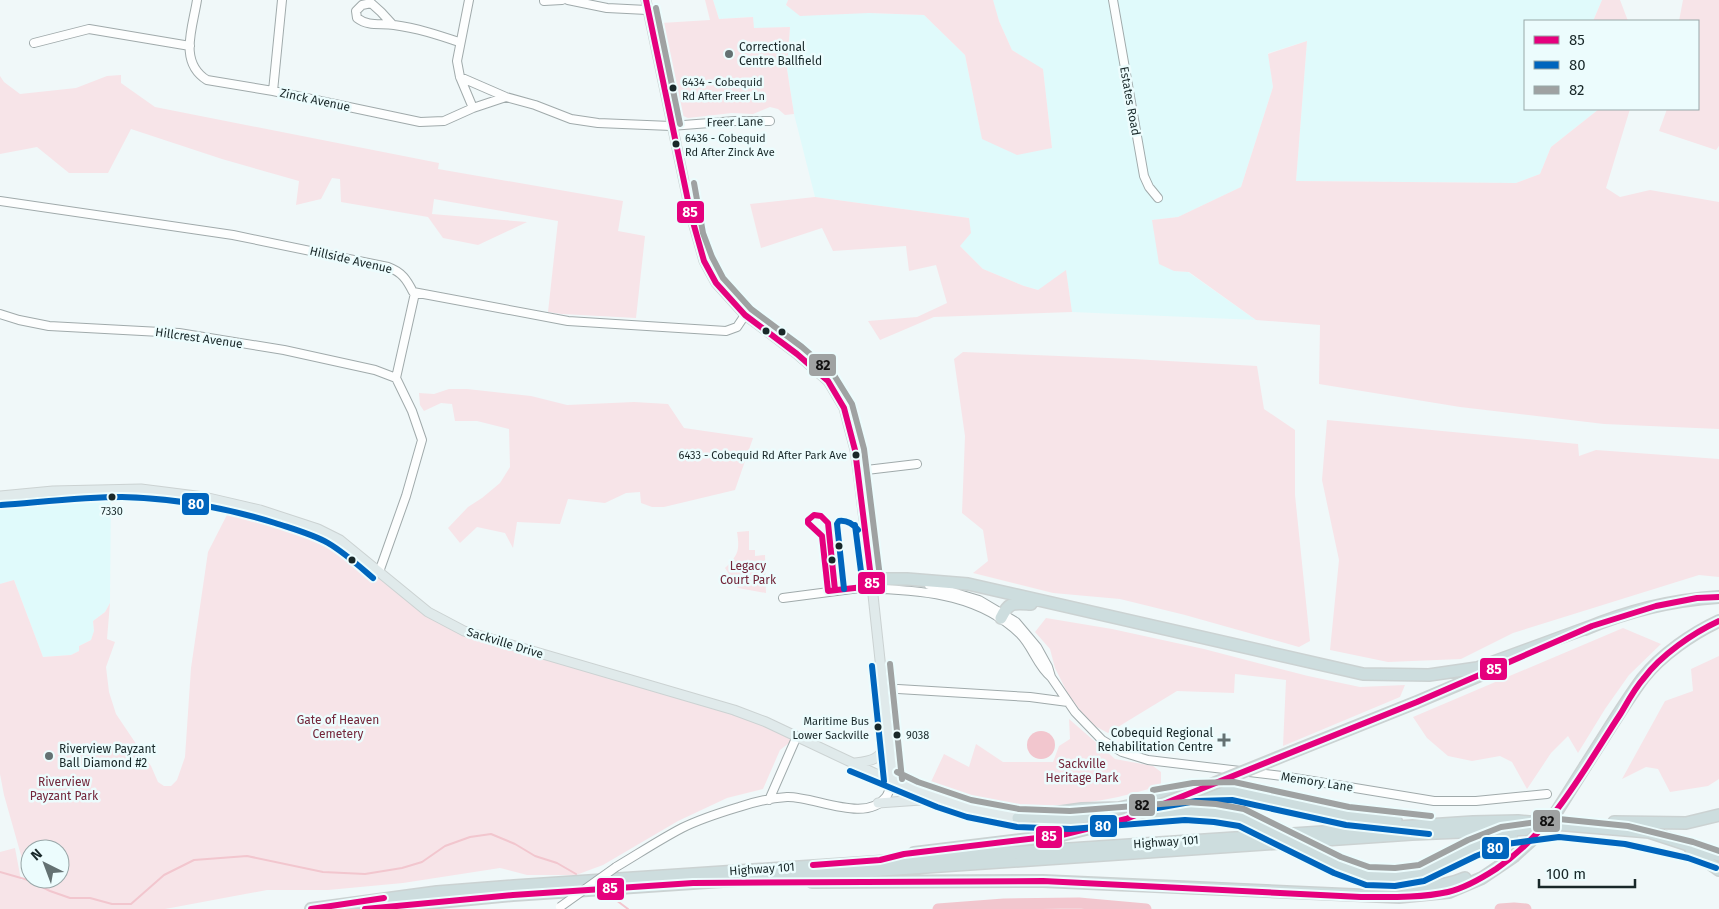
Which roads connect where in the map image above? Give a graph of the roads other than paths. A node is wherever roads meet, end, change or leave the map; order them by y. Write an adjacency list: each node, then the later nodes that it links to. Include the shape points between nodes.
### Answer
1 (197, 0): 13 (street, Zinck Avenue)
2 (282, 0): 15 (street)
3 (469, 0): 11 (street)
4 (562, 0): 8 (street)
5 (568, 0): 9 (street, via 608,8)
6 (646, 0): 9 (main road)
7 (1112, 0): 20 (street, Estates Road, via 1144,176)
8 (544, 1)
9 (647, 10): 19 (main road)
10 (392, 24): 11 (street)
11 (460, 42): 14 (street, via 457,61)
12 (34, 43): 13 (street, via 89,29)
13 (190, 46): 15 (street, Zinck Avenue, via 189,56 194,68 207,80)
14 (460, 77): 16 (street); 17 (street)
15 (273, 90): 17 (street, Zinck Avenue, via 420,122 444,121)
16 (506, 97): 17 (street, Zinck Avenue); 19 (street, via 572,119)
17 (473, 108)
18 (770, 121): 19 (street, Freer Lane)
19 (671, 126): 24 (main road, via 695,235 704,261 716,282)
20 (1158, 198)
21 (0, 200): 22 (street, Hillside Avenue, via 233,235 388,267 401,274)
22 (415, 293): 24 (street, via 568,321 626,325 726,330 737,327); 25 (street)
23 (0, 314): 25 (street, Hillcrest Avenue, via 49,326 179,333 284,350 375,370)
24 (745, 314): 27 (main road, via 828,381 844,408)
25 (396, 378): 29 (street, via 422,440)
26 (917, 464): 27 (street)
27 (858, 471): 30 (main road)
28 (0, 496): 29 (main road, Sackville Drive, via 128,489 204,497 260,510 318,529 340,540)
29 (380, 572): 39 (main road, Sackville Drive, via 428,612 464,631 734,710)
30 (872, 586): 32 (street, Memory Lane); 33 (highway, via 881,579 968,584); 34 (street, Memory Lane, via 904,583 933,586 979,600); 40 (main road)
31 (1719, 597): 36 (highway, via 1656,606)
32 (783, 598)
33 (1055, 604): 34 (highway, via 1011,604); 36 (highway, via 1363,674 1429,675 1476,668)
34 (1002, 616): 38 (street, Memory Lane, via 1016,622 1037,647 1051,677)
35 (1719, 621): 54 (highway, bridge, via 1701,629 1644,677 1557,811)
36 (1592, 626): 55 (highway, bridge, via 1417,702 1126,819 1062,835 904,854)
37 (898, 689): 38 (street)
38 (1068, 702): 43 (street, Memory Lane, via 1102,740 1122,752 1148,760 1282,776 1434,801 1476,801)
39 (797, 736): 41 (main road, Sackville Drive); 45 (street)
40 (889, 743): 41 (main road, via 871,762); 42 (main road)
41 (853, 763): 42 (main road, Sackville Drive)
42 (893, 780): 44 (main road, Sackville Drive); 46 (street, via 886,797)
43 (1547, 794)
44 (940, 799): 46 (main road); 48 (main road, Sackville Drive)
45 (769, 800): 46 (street, via 798,797 847,809); 60 (street, bridge, via 681,828 616,867)
46 (878, 804)
47 (1719, 815): 49 (highway, via 1686,823)
48 (1018, 818): 50 (highway, via 1082,809 1119,808 1195,792 1233,791 1348,816); 58 (highway, bridge, via 1070,820 1185,811 1215,813 1242,818)
49 (1518, 821): 50 (highway, Highway 101); 53 (highway, Highway 101, via 1649,832)
50 (1430, 825): 55 (highway, Highway 101)
51 (1559, 828): 52 (highway, Highway 101, via 1626,835); 58 (highway, via 1504,835 1422,873 1395,877); 59 (highway, Highway 101, via 1412,834)
52 (1691, 850): 56 (highway, Highway 101); 57 (highway)
53 (1719, 854)
54 (1513, 857): 58 (highway, via 1461,880 1438,886 1394,884); 59 (highway, via 1482,878 1449,892 1398,898 1043,881)
55 (880, 860): 61 (highway, Highway 101, via 436,892)
56 (1719, 860)
57 (1719, 870)
58 (1367, 876)
59 (693, 882): 62 (highway, Highway 101)
60 (559, 908)
61 (311, 909)
62 (365, 909)

